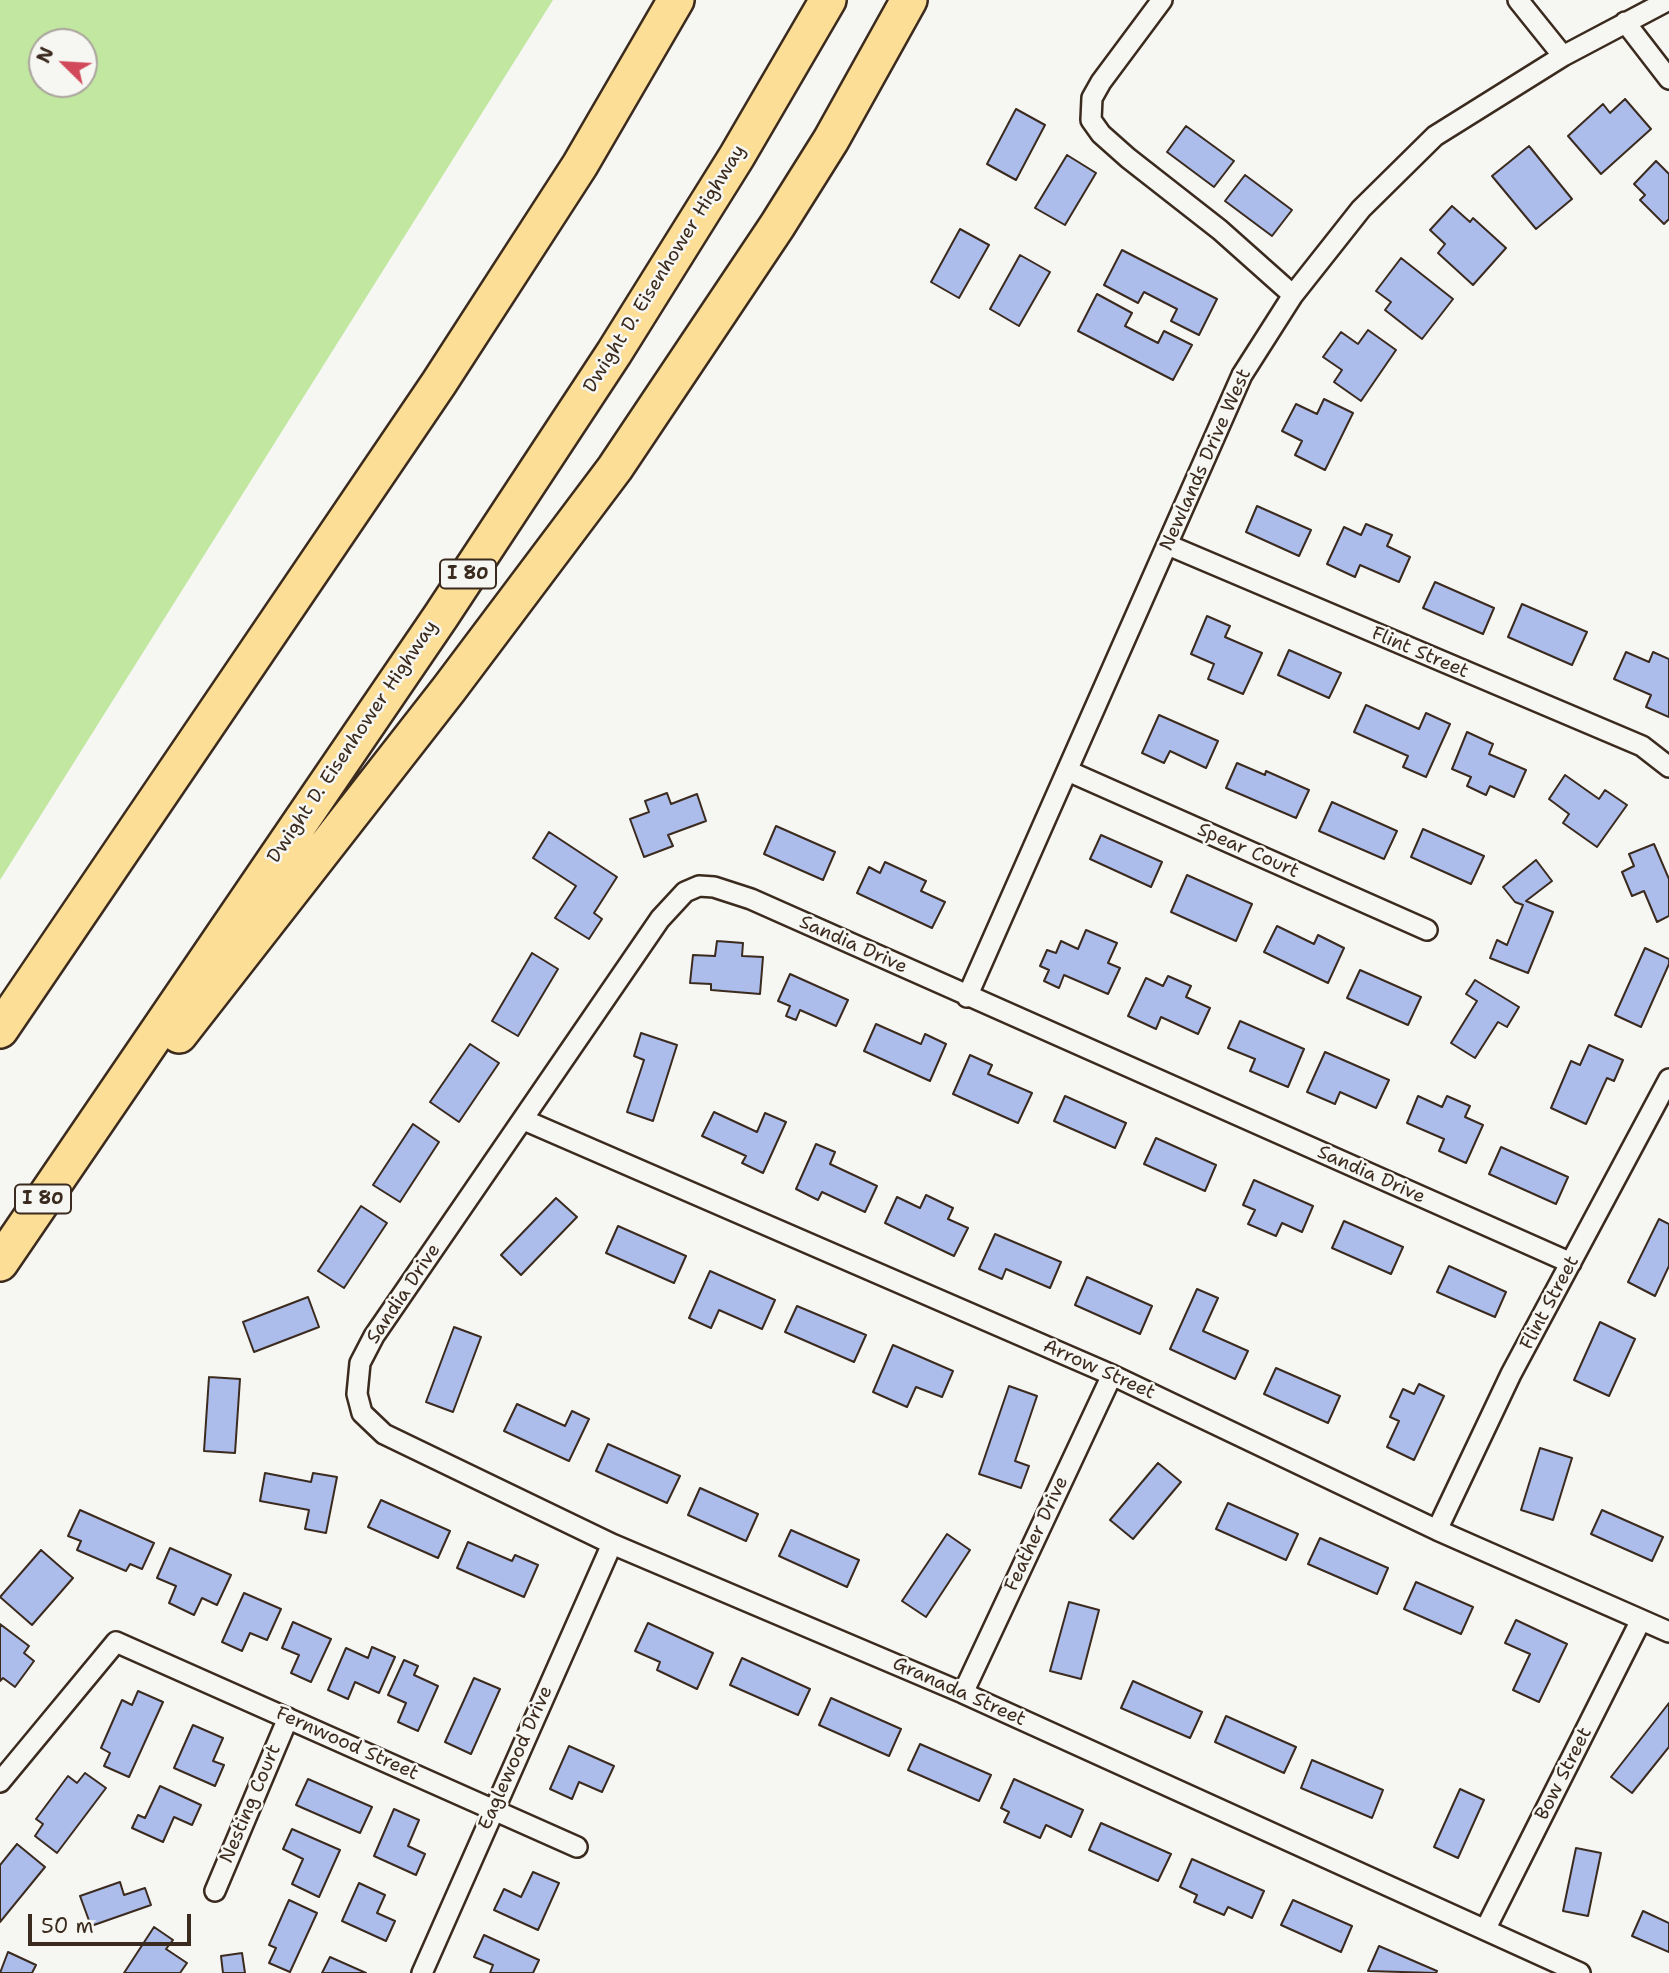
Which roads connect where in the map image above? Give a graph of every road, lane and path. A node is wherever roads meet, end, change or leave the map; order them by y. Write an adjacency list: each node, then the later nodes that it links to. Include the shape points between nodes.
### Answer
1 (660, 0): 11 (highway)
2 (676, 0): 11 (highway)
3 (828, 0): 21 (highway, Dwight D. Eisenhower Highway / I 80, via 614,353)
4 (909, 0): 21 (highway, via 777,226 615,468 158,1063)
5 (1162, 0): 12 (street, via 1101,82 1092,98 1091,120 1128,158)
6 (1518, 0): 9 (street)
7 (1669, 0): 8 (street, Newlands Drive West)
8 (1625, 22): 9 (street, Newlands Drive West); 10 (street)
9 (1563, 56): 12 (street, Newlands Drive West, via 1435,136 1361,209)
10 (1669, 79)
11 (580, 165): 18 (highway, via 366,492)
12 (1293, 295): 13 (street, Newlands Drive West, via 1242,375)
13 (1168, 545): 14 (street, Flint Street, via 1642,746); 15 (street, Newlands Drive West)
14 (1669, 766)
15 (1068, 771): 16 (street, Spear Court); 17 (street, Newlands Drive West)
16 (1427, 930)
17 (967, 997): 20 (street, Sandia Drive, via 751,899 699,886 685,892 660,919); 23 (street, Sandia Drive)
18 (0, 1030)
19 (1669, 1079): 23 (street, Flint Street)
20 (524, 1119): 24 (street, Arrow Street); 25 (street, Sandia Drive, via 374,1336 360,1363)
21 (87, 1136): 22 (highway, Dwight D. Eisenhower Highway / I 80)
22 (0, 1263)
23 (1571, 1264): 26 (street, Flint Street, via 1511,1374)
24 (1112, 1375): 26 (street, Arrow Street); 30 (street, Feather Drive)
25 (357, 1394): 27 (street, Granada Street, via 362,1413 384,1434)
26 (1437, 1530): 28 (street, Arrow Street)
27 (612, 1544): 30 (street, Granada Street); 33 (street, Eaglewood Drive)
28 (1641, 1620): 29 (street, Arrow Street); 36 (street, Bow Street)
29 (1669, 1632)
30 (962, 1693): 36 (street, Granada Street)
31 (288, 1718): 32 (street, Fernwood Street, via 116,1643); 33 (street, Fernwood Street); 35 (street, Nesting Court)
32 (0, 1782)
33 (493, 1810): 34 (street, Fernwood Street); 37 (street, Eaglewood Drive)
34 (577, 1847)
35 (215, 1891)
36 (1486, 1928): 38 (street, Granada Street)
37 (422, 1973)
38 (1580, 1973)

